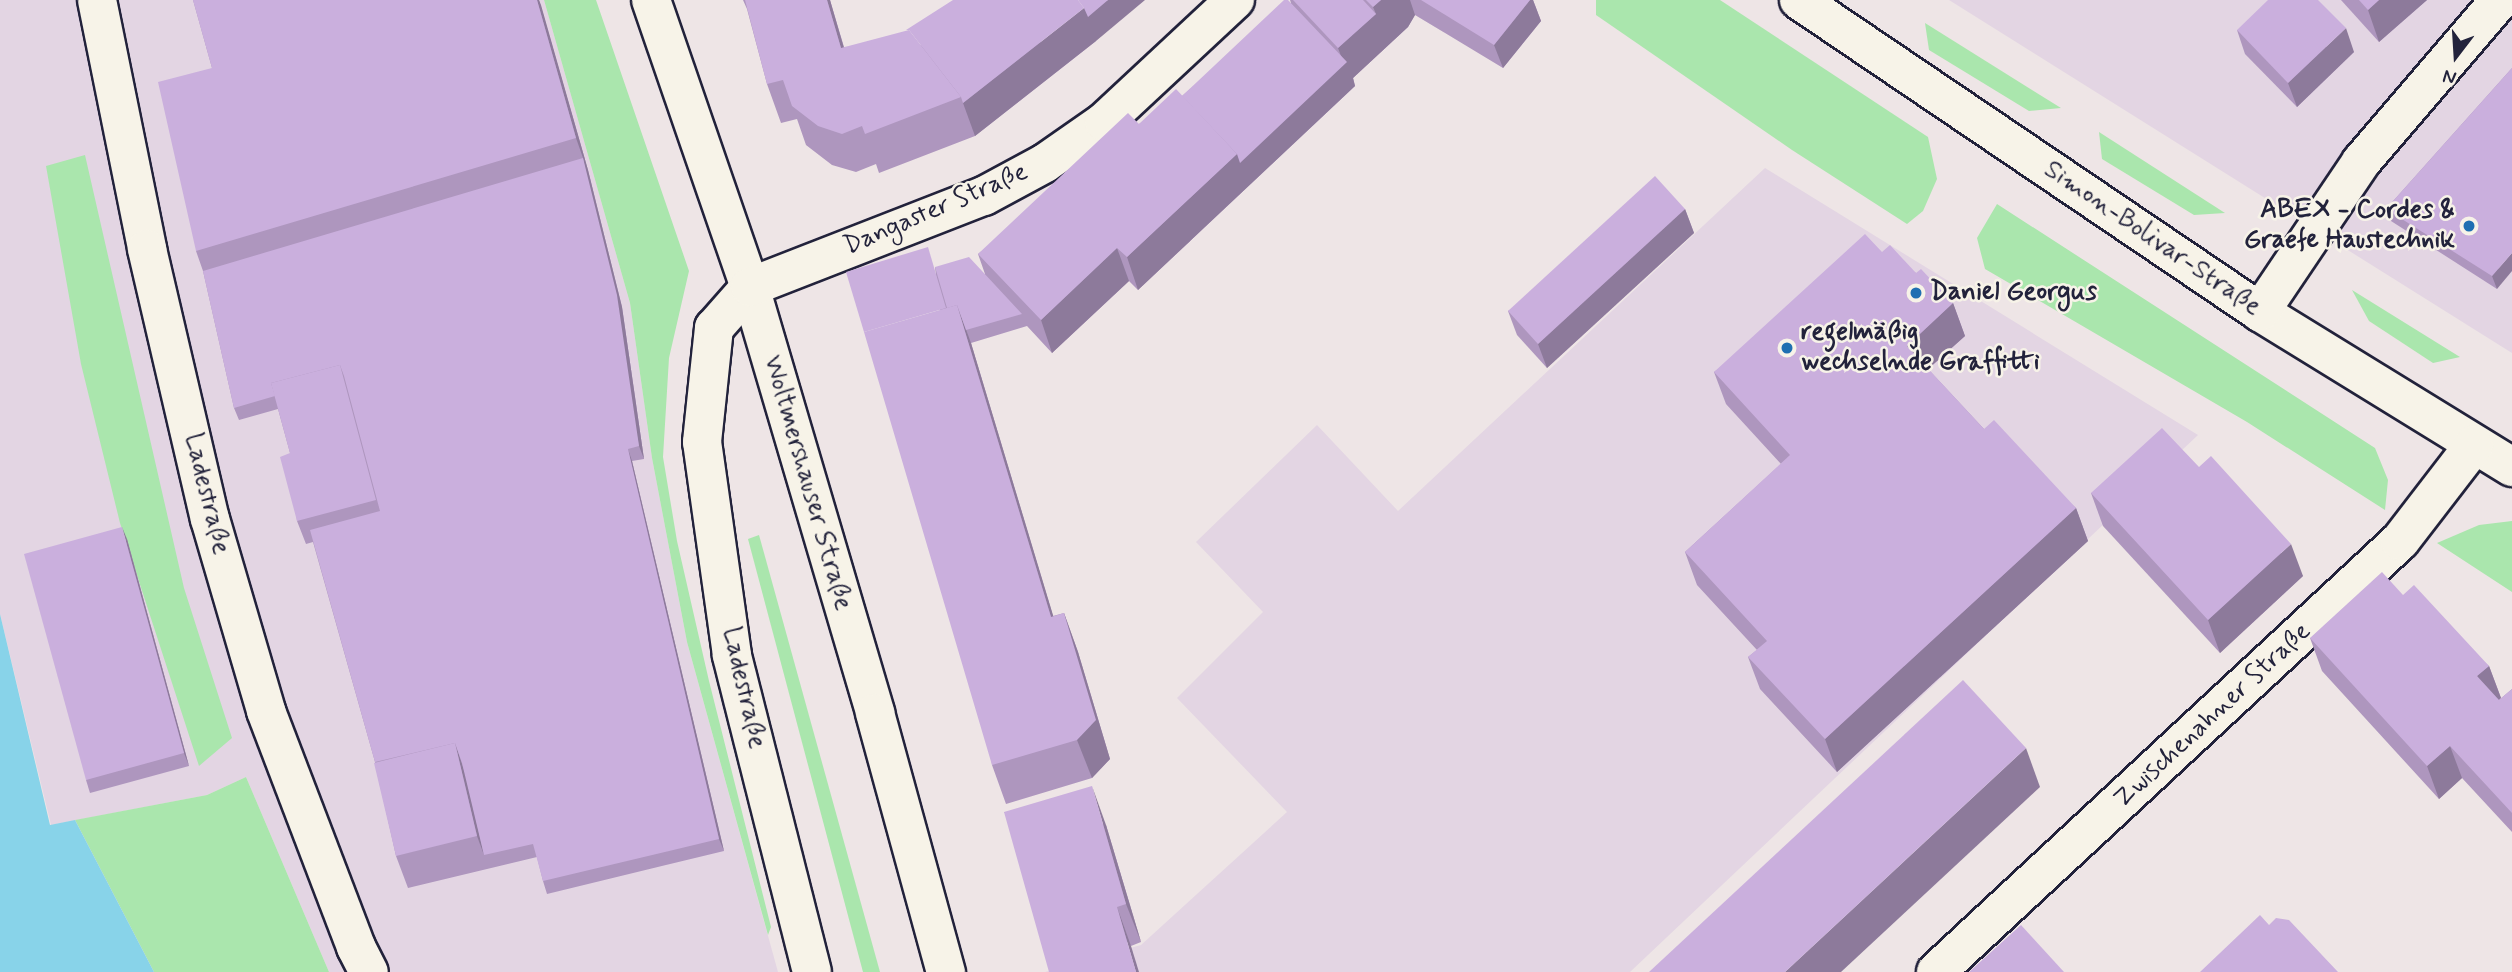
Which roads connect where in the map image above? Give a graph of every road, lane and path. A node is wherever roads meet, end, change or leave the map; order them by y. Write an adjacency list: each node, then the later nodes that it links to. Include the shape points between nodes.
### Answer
1 (97, 0): 10 (street, Ladestraße, via 147,249 211,519 266,711)
2 (651, 0): 6 (street, Woltmershauser Straße)
3 (1234, 0): 6 (street, Dangaster Straße, via 1104,122 1045,163 984,196)
4 (1800, 0): 7 (street, Simon-Bolivar-Straße)
5 (2500, 0): 7 (street, via 2361,162)
6 (750, 287): 11 (street, Ladestraße, via 714,328 702,442 733,655); 12 (street, Woltmershauser Straße)
7 (2260, 312): 8 (street, Simon-Bolivar-Straße)
8 (2474, 445): 9 (street, Simon-Bolivar-Straße); 13 (street, Zwischenahner Straße, via 2400,541)
9 (2512, 467)
10 (369, 972)
11 (812, 972)
12 (946, 972)
13 (1936, 972)

